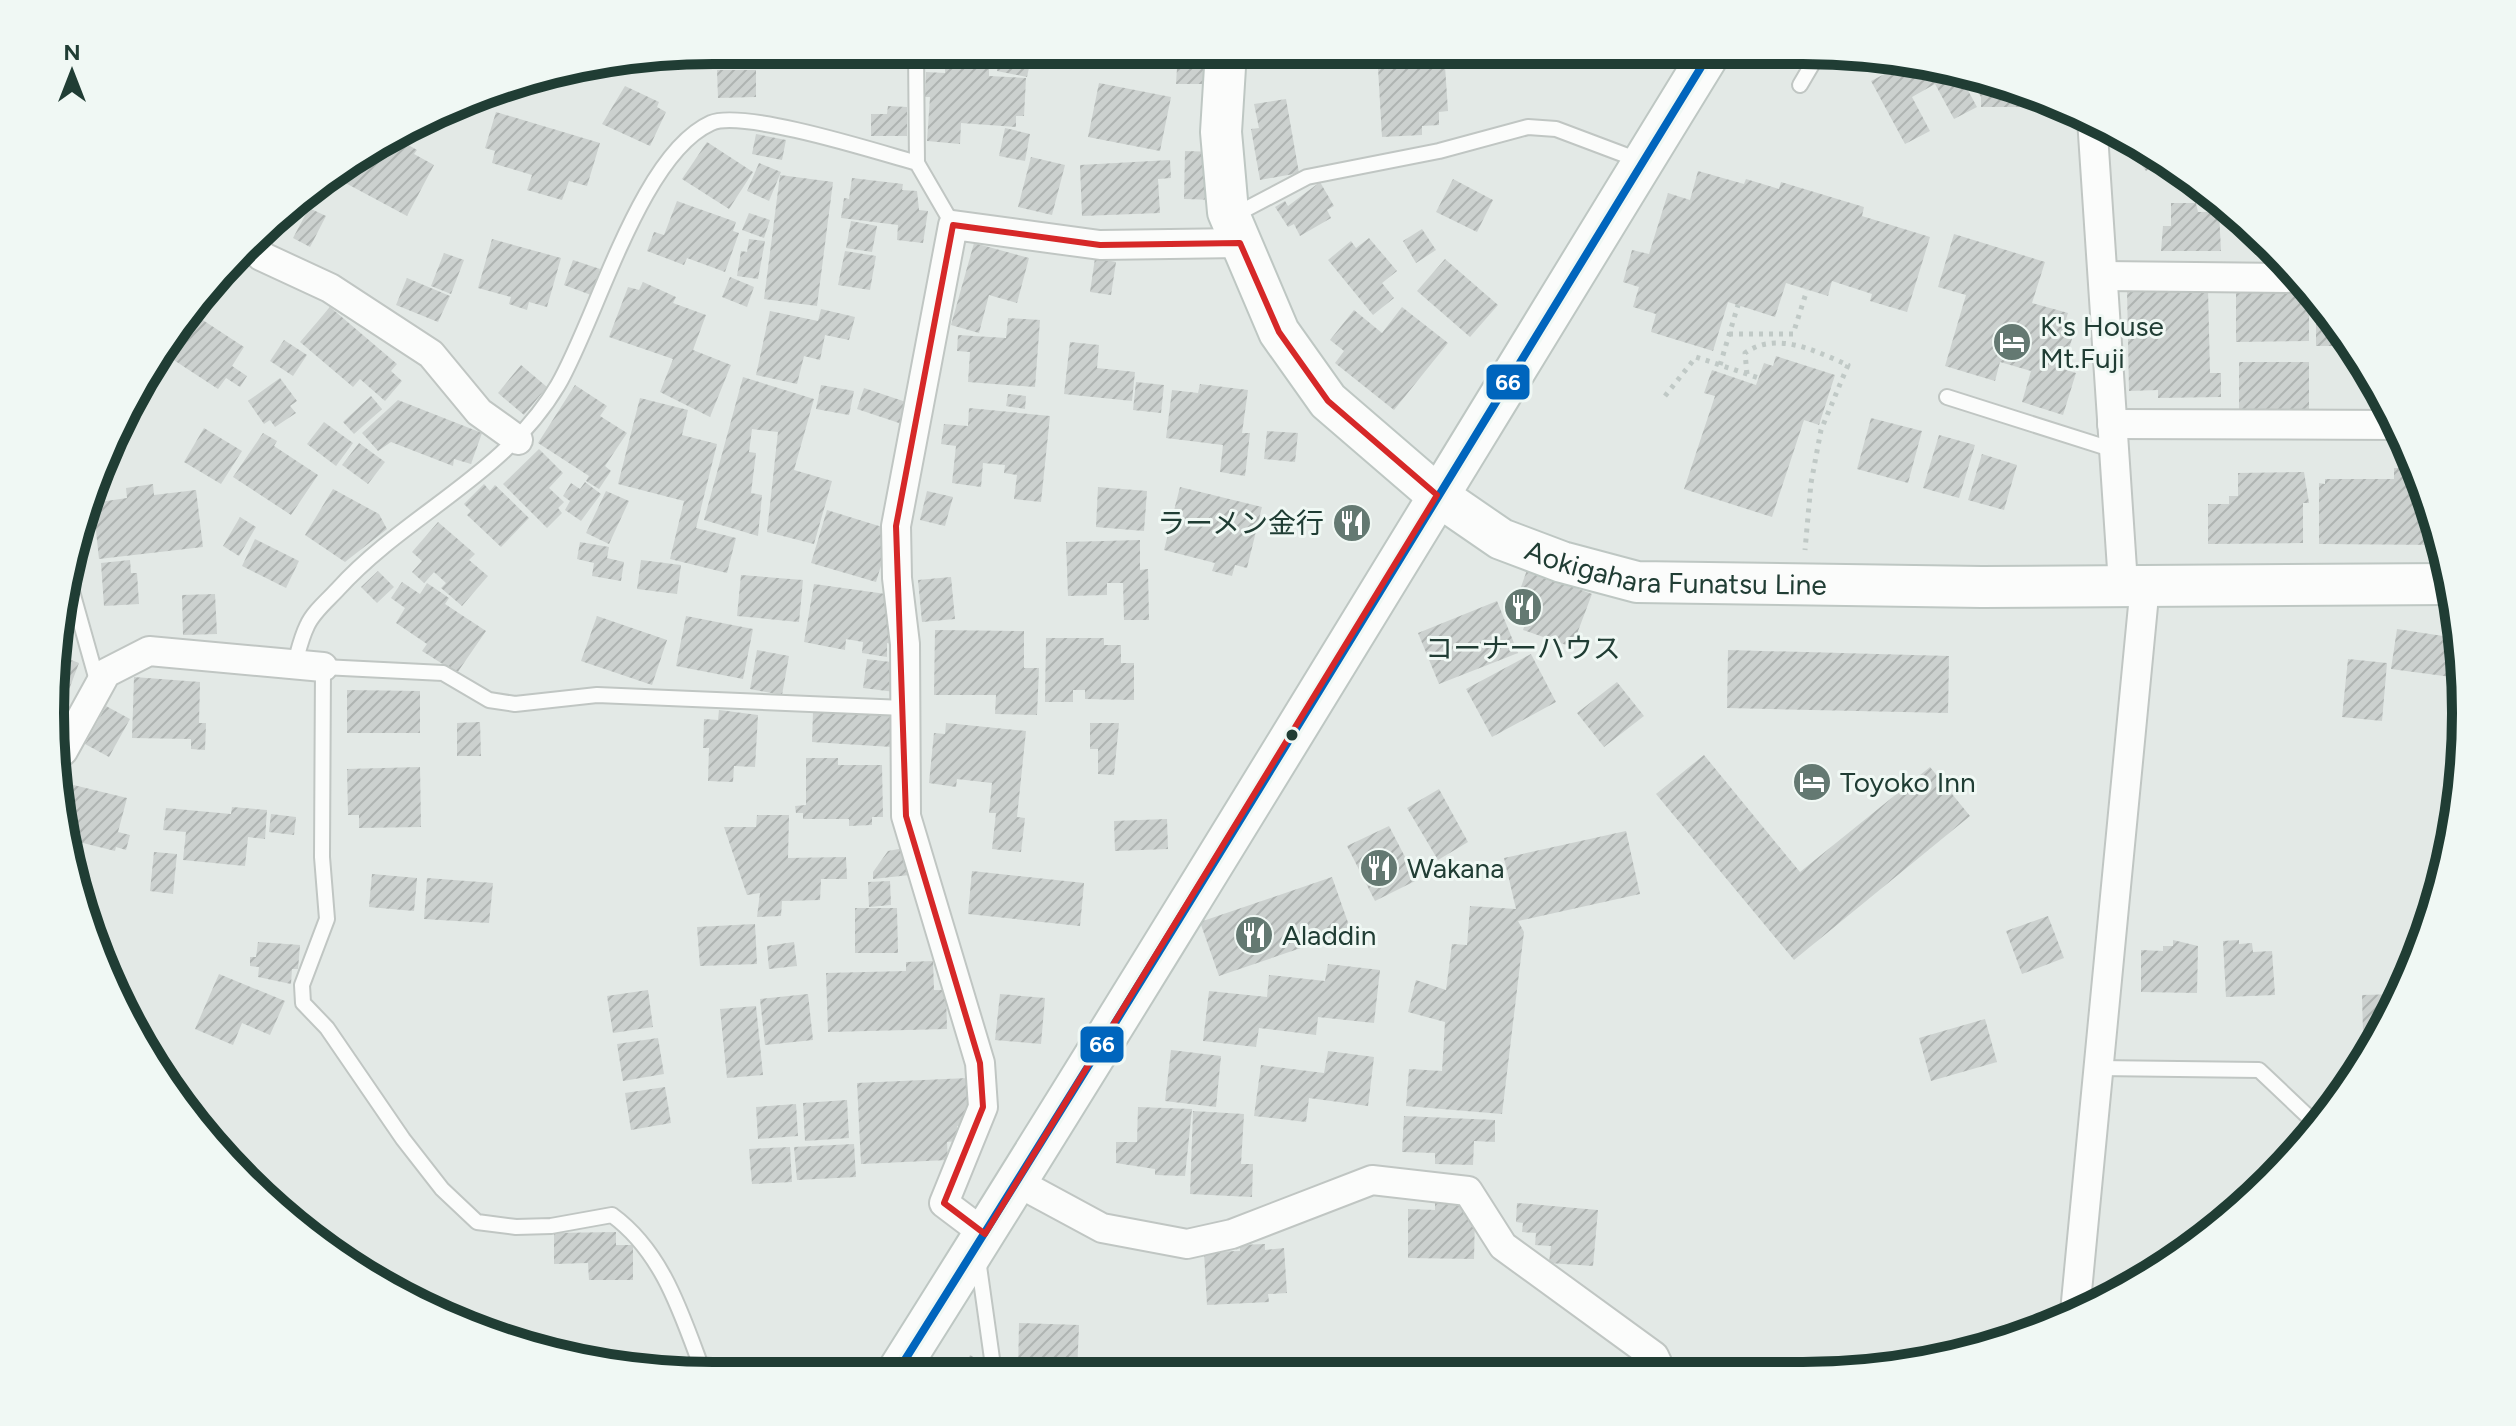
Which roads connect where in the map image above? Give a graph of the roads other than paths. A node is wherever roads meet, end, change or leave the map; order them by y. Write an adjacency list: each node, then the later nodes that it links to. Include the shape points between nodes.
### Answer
1 (916, 64): 8 (lane)
2 (1225, 64): 10 (main road, Aokigahara Funatsu Line, via 1221,132)
3 (1703, 64): 7 (main road)
4 (1812, 64): 5 (lane)
5 (1800, 85)
6 (2093, 133): 12 (street)
7 (1643, 162): 10 (lane, via 1556,129 1528,127 1307,177); 18 (main road)
8 (917, 163): 9 (lane); 17 (lane, via 766,124 714,121 685,138 637,209 557,385)
9 (953, 225): 10 (street, via 1100,245); 25 (street, via 896,526)
10 (1236, 230): 18 (main road, Aokigahara Funatsu Line, via 1279,332 1328,401)
11 (258, 250): 17 (street, via 261,256 330,288 431,354 479,412)
12 (2103, 276): 13 (street); 16 (street)
13 (2284, 278)
14 (1947, 397): 16 (lane)
15 (2385, 426): 16 (street)
16 (2113, 437): 20 (street)
17 (518, 440): 22 (lane, via 359,566 308,623)
18 (1437, 495): 20 (main road, Aokigahara Funatsu Line, via 1501,539 1637,582); 29 (main road)
19 (2440, 584): 20 (main road, Aokigahara Funatsu Line)
20 (2134, 585): 27 (street)
21 (74, 599): 24 (lane)
22 (294, 666): 23 (street); 24 (street, via 149,651 106,673)
23 (323, 667): 25 (lane, via 443,673 489,700 515,704 597,695); 32 (lane, via 322,857 327,919 302,985 303,1003 327,1028 432,1176 477,1222 551,1226 612,1215 633,1230 651,1251)
24 (99, 687): 26 (street)
25 (904, 708): 30 (street, via 906,816 980,1063 983,1107 944,1203)
26 (65, 748)
27 (2098, 1068): 28 (lane, via 2259,1070); 31 (street)
28 (2310, 1118)
29 (1017, 1182): 30 (main road); 35 (street, via 1102,1228 1187,1244 1232,1234 1372,1180 1468,1191 1503,1246)
30 (981, 1240): 33 (main road); 34 (lane)
31 (2076, 1301)
32 (699, 1362)
33 (904, 1362)
34 (993, 1362)
35 (1657, 1362)

